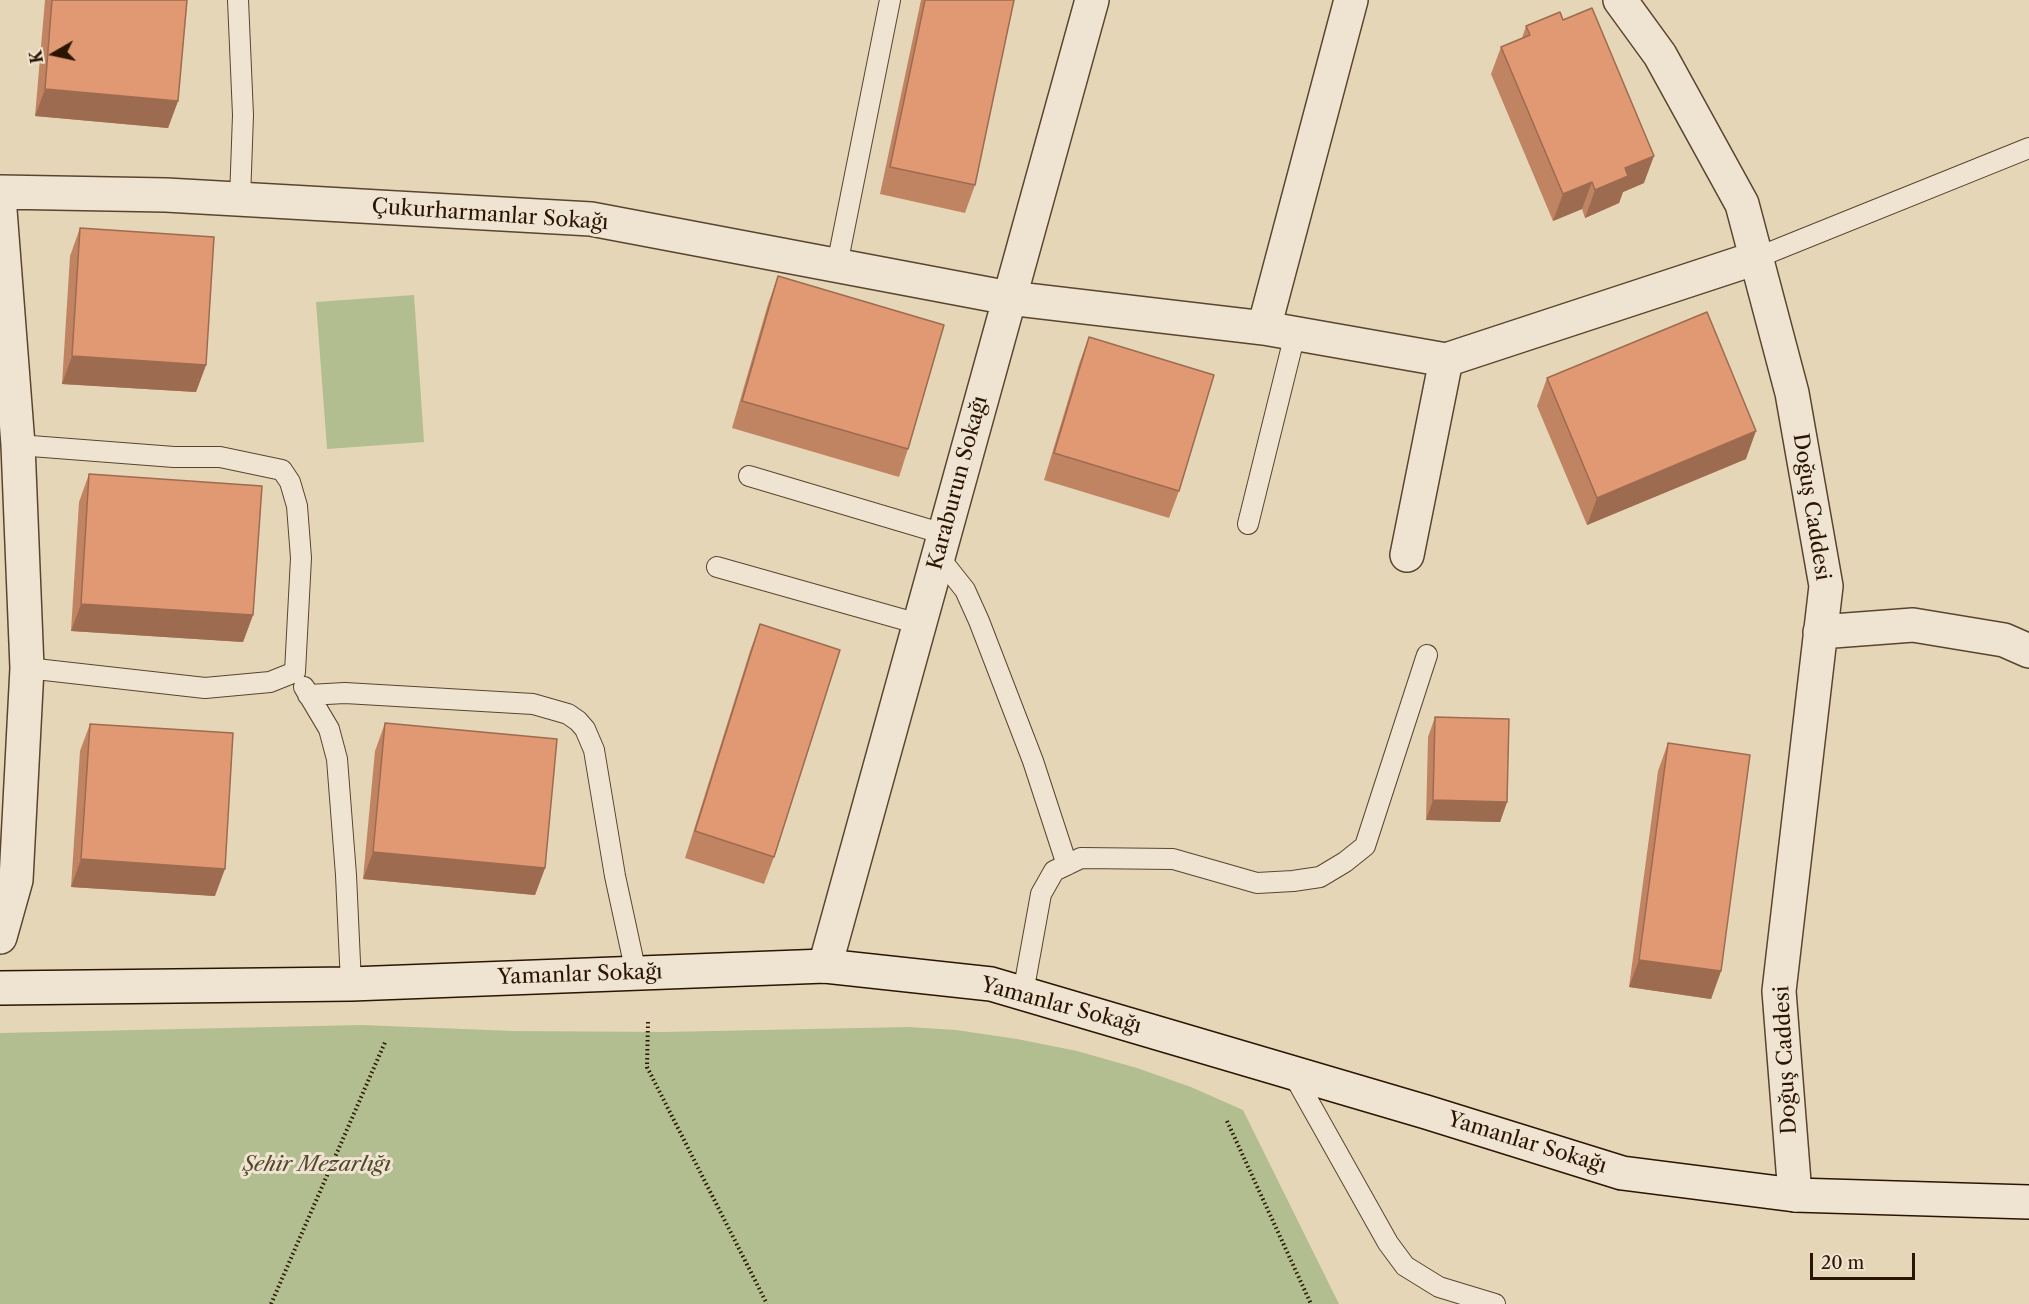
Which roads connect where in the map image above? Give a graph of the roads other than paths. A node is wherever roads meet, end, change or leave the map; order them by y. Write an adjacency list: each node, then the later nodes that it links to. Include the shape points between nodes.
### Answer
1 (238, 0): 8 (lane, via 243,115)
2 (890, 0): 11 (lane)
3 (1092, 0): 12 (street, Karaburun Sokağı)
4 (1351, 0): 13 (street)
5 (1620, 0): 10 (street, Doğuş Caddesi, via 1660,56 1742,204)
6 (2029, 148): 10 (lane)
7 (0, 192): 8 (street, Çukurharmanlar Sokağı)
8 (240, 199): 11 (street, Çukurharmanlar Sokağı, via 591,219)
9 (0, 210): 15 (street)
10 (1756, 258): 14 (street); 22 (street, Doğuş Caddesi, via 1792,393 1826,586)
11 (837, 265): 12 (street, Çukurharmanlar Sokağı)
12 (1009, 298): 13 (street, Çukurharmanlar Sokağı); 18 (street, Karaburun Sokağı)
13 (1279, 331): 14 (street, Çukurharmanlar Sokağı); 17 (lane)
14 (1446, 360): 19 (street)
15 (18, 445): 25 (street); 26 (lane, via 220,457 282,470 297,506 301,558)
16 (749, 476): 18 (lane)
17 (1248, 524)
18 (941, 545): 21 (street, Karaburun Sokağı); 28 (lane, via 979,621)
19 (1407, 555)
20 (717, 567): 21 (lane)
21 (919, 624): 30 (street, Karaburun Sokağı)
22 (1820, 632): 23 (street, via 1913,625 2004,640); 36 (street, Doğuş Caddesi, via 1779,991)
23 (2029, 651)
24 (1427, 655): 28 (lane, via 1365,846 1346,862 1320,877 1257,883 1173,859 1081,858)
25 (27, 668): 26 (lane, via 205,688 270,682); 29 (street, via 16,879)
26 (296, 672): 27 (lane)
27 (308, 695): 31 (lane, via 345,693 533,704 578,721 594,750); 32 (lane, via 329,729 337,759)
28 (1068, 865): 34 (lane, via 1054,872 1041,894)
29 (0, 937)
30 (825, 966): 31 (street, Yamanlar Sokağı); 34 (street, Yamanlar Sokağı, via 991,984)
31 (636, 973): 32 (street, Yamanlar Sokağı)
32 (351, 984): 33 (street, Yamanlar Sokağı)
33 (0, 988)
34 (1023, 993): 35 (street, Yamanlar Sokağı)
35 (1292, 1072): 36 (street, Yamanlar Sokağı, via 1622,1173); 38 (lane, via 1388,1243 1405,1266 1439,1287)
36 (1795, 1195): 37 (street, Yamanlar Sokağı)
37 (2029, 1202)
38 (1495, 1304)

